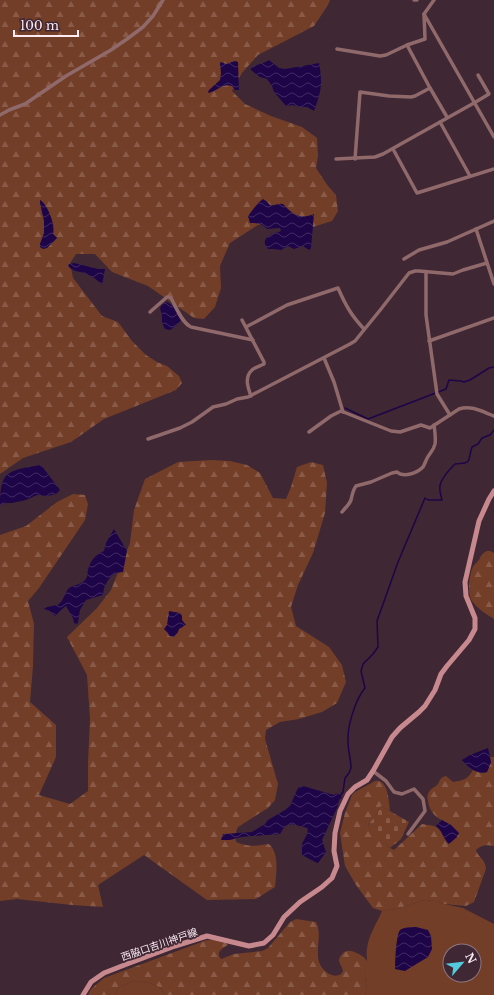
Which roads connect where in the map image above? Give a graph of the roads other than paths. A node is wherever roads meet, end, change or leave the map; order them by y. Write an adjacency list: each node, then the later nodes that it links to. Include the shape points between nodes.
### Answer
1 (163, 0): 9 (street, via 143,27 127,39 25,104)
2 (434, 0): 3 (street)
3 (424, 14): 4 (street, via 425,39); 8 (street)
4 (407, 45): 5 (street, via 380,56); 7 (street)
5 (337, 49)
6 (478, 75): 8 (street, via 489,94)
7 (430, 88): 10 (street); 14 (street, via 411,97 360,92)
8 (474, 103): 10 (street); 12 (street)
9 (0, 115)
10 (447, 117): 11 (street)
11 (440, 122): 13 (street); 17 (street)
12 (494, 137)
13 (393, 149): 14 (street, via 375,157); 17 (street, via 416,193)
14 (355, 159): 15 (street)
15 (336, 160)
16 (494, 169): 17 (street)
17 (470, 176)
18 (494, 221): 19 (street)
19 (476, 229): 20 (street, via 447,242 419,250); 21 (street)
20 (404, 259)
21 (487, 263): 22 (street, via 453,274); 23 (street)
22 (426, 272): 28 (street, via 409,273); 30 (street)
23 (494, 284)
24 (150, 312): 29 (street, via 169,297 187,325)
25 (494, 318): 30 (street)
26 (242, 320): 27 (street)
27 (246, 327): 28 (street, via 288,305 338,288 354,319); 29 (street)
28 (364, 330): 31 (street, via 355,341)
29 (253, 340): 32 (street, via 264,364 250,373 247,386)
30 (429, 341): 34 (street, via 437,394)
31 (324, 358): 32 (street); 33 (street)
32 (251, 396): 38 (street, via 213,407 180,428)
33 (343, 412): 36 (street, via 391,432 400,432 421,425 430,428); 37 (street, via 331,416)
34 (450, 414): 35 (street, via 459,408 469,407); 36 (street)
35 (494, 416)
36 (434, 426): 40 (street, via 435,446 423,466 412,473 392,473 356,486)
37 (309, 432)
38 (148, 439)
39 (494, 491): 41 (main road, 西脇口吉川神戸線, via 479,521 465,582 466,596 475,618 475,629 444,670 425,706 392,737)
40 (342, 512)
41 (373, 772): 42 (street, via 386,781 394,792 402,794 414,789 423,799 425,811); 43 (main road, 西脇口吉川神戸線, via 367,780 348,794 340,811 335,832 334,851 337,866 332,878 284,917 273,935 264,943 249,946 207,936 104,973 91,982)
42 (408, 834)
43 (83, 995)

